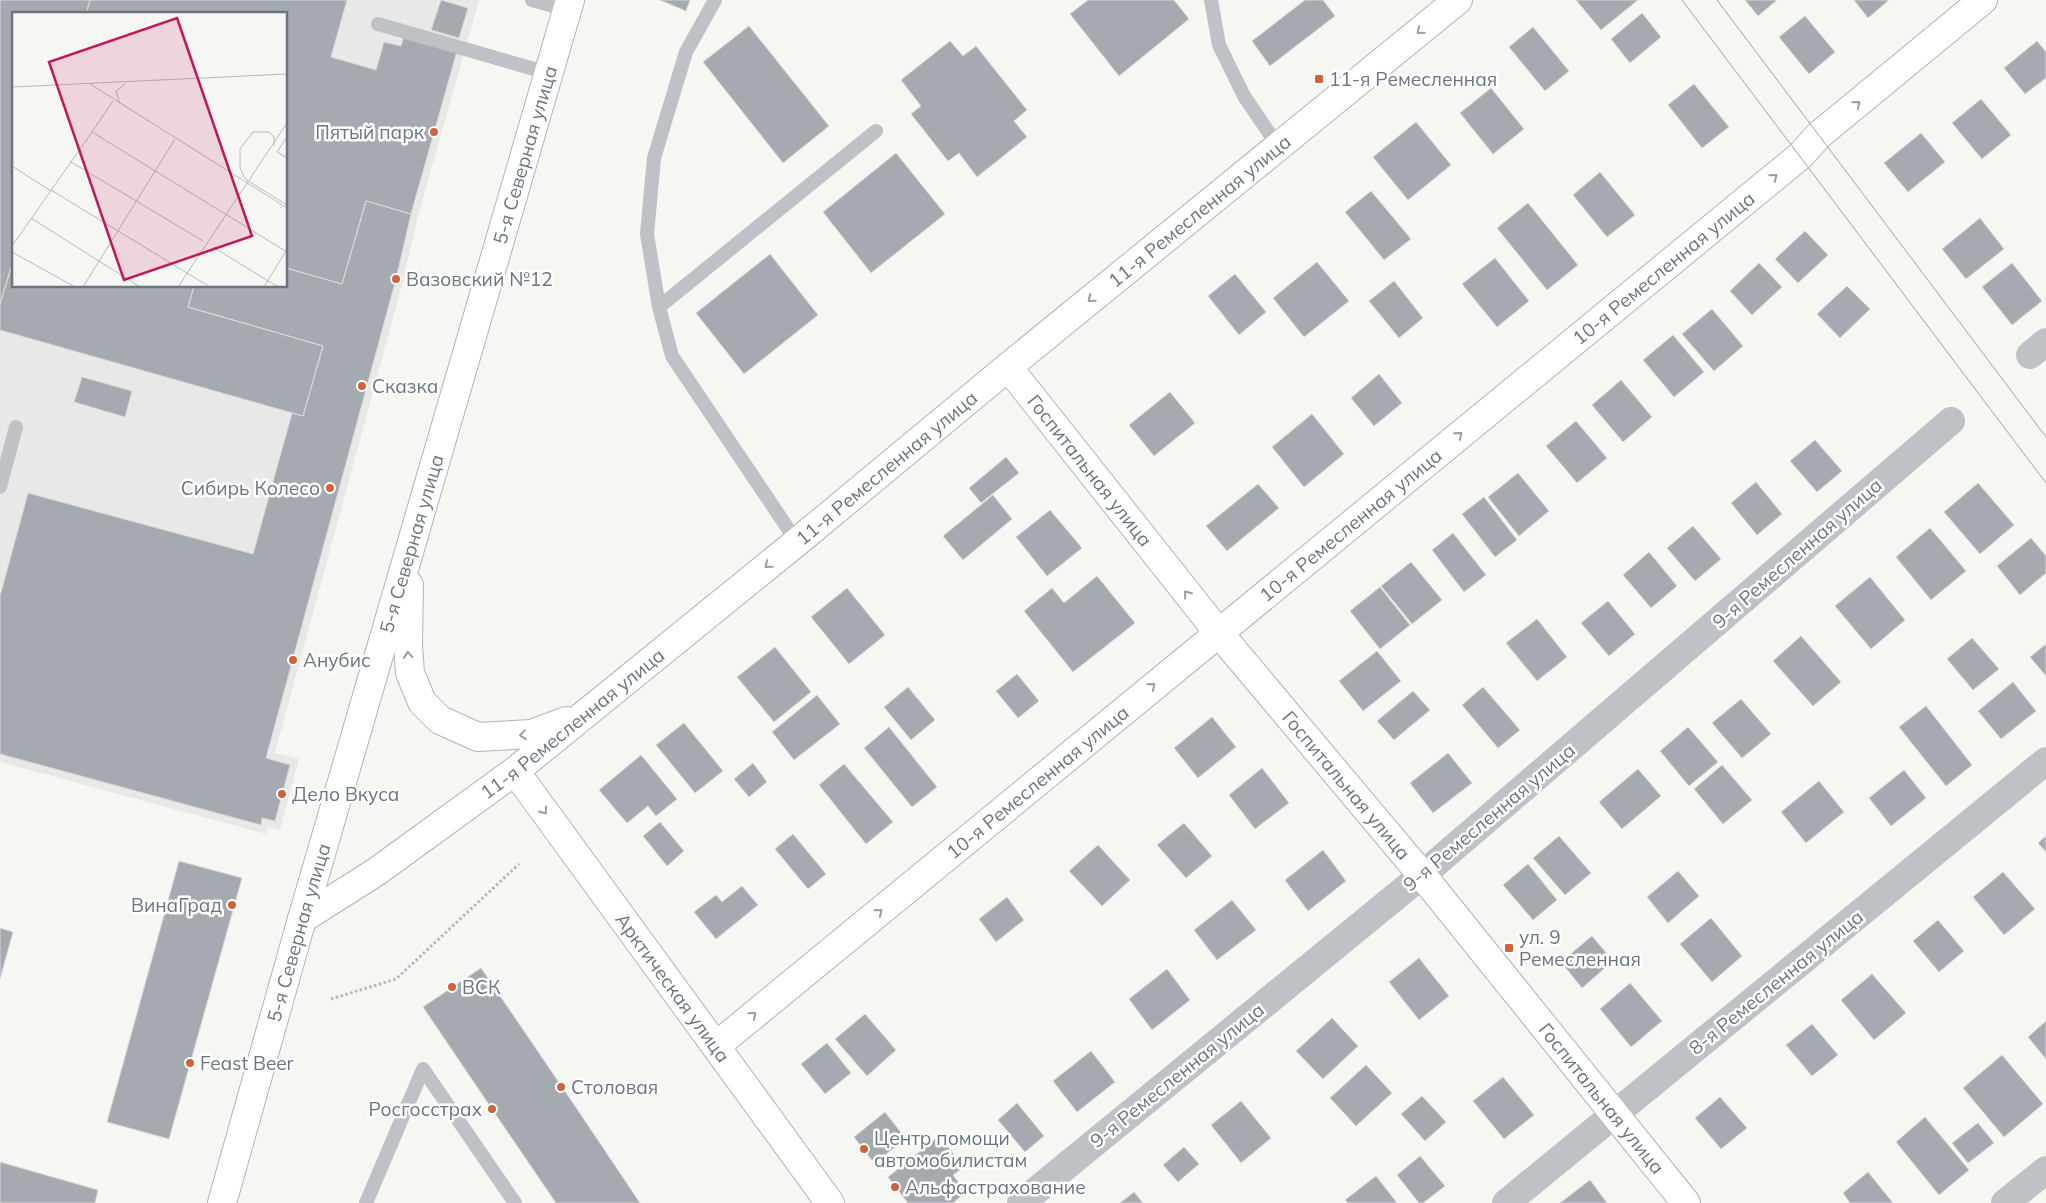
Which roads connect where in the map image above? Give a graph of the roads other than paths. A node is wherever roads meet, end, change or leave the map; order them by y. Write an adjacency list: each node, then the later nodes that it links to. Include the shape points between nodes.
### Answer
1 (532, 0): 6 (lane)
2 (715, 0): 11 (lane, via 686,52 654,158 647,234)
3 (1211, 0): 10 (lane, via 1220,45 1244,96)
4 (1458, 0): 10 (main road, 11-я Ремесленная улица, one-way to 10)
5 (1983, 0): 18 (main road, 10-я Ремесленная улица, one-way to 5, via 1800,156 1819,135)
6 (568, 5): 8 (main road, 5-я Северная улица)
7 (378, 24): 8 (lane)
8 (548, 73): 17 (main road, 5-я Северная улица)
9 (876, 131): 11 (lane)
10 (1278, 146): 12 (main road, 11-я Ремесленная улица, one-way to 12)
11 (659, 307): 16 (lane, via 672,356)
12 (1008, 367): 16 (main road, 11-я Ремесленная улица); 18 (main road, Госпитальная улица, one-way to 12)
13 (1951, 421): 22 (street, 9-я Ремесленная улица)
14 (16, 427): 15 (lane)
15 (0, 487)
16 (797, 542): 19 (main road, 11-я Ремесленная улица, one-way to 19)
17 (410, 548): 19 (main road, one-way to 17, via 531,734 514,736 478,737 440,720 422,702 410,673); 23 (main road, 5-я Северная улица)
18 (1218, 632): 22 (main road, Госпитальная улица); 24 (main road, 10-я Ремесленная улица, one-way to 18)
19 (586, 714): 21 (main road, 11-я Ремесленная улица)
20 (2046, 761): 25 (street, 8-я Ремесленная улица)
21 (515, 771): 23 (main road, 11-я Ремесленная улица, via 376,872); 24 (main road, Арктическая улица, one-way to 24)
22 (1422, 875): 25 (main road, Госпитальная улица); 31 (street, 9-я Ремесленная улица)
23 (302, 919): 28 (main road, 5-я Северная улица)
24 (716, 1046): 27 (main road, Арктическая улица)
25 (1615, 1114): 32 (street, 8-я Ремесленная улица); 33 (main road, Госпитальная улица)
26 (2046, 1170): 34 (street)
27 (821, 1200)
28 (222, 1203)
29 (366, 1203): 30 (lane, via 424,1069)
30 (515, 1203)
31 (1021, 1203)
32 (1506, 1203)
33 (1686, 1203)
34 (2004, 1203)

